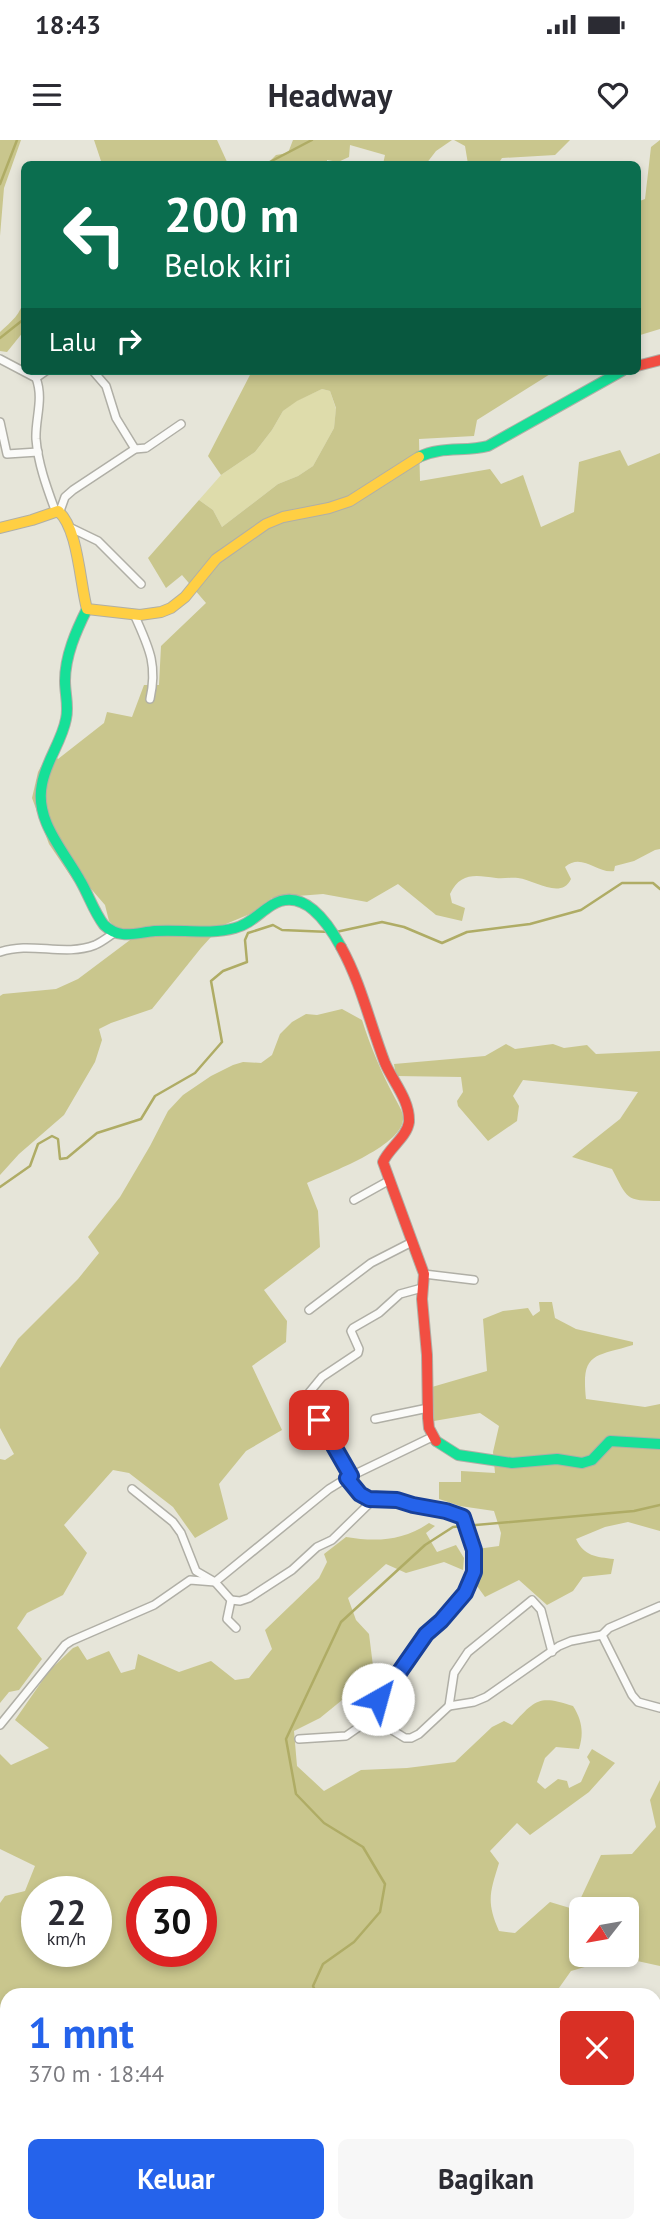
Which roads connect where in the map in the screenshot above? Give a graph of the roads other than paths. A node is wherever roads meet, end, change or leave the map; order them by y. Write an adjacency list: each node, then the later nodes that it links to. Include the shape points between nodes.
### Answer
1 (0, 359): 4 (street)
2 (660, 360): 3 (street)
3 (641, 365)
4 (21, 370)
5 (30, 375): 9 (street)
6 (40, 375): 9 (street)
7 (96, 375): 12 (street)
8 (615, 375): 19 (street, via 488,446 426,454 348,503 268,523 209,567 177,604 153,614)
9 (36, 378): 13 (street)
10 (0, 422): 13 (street, via 7,454)
11 (181, 424): 12 (street)
12 (135, 449): 14 (street, via 73,490)
13 (38, 452): 14 (street)
14 (58, 511): 15 (street); 16 (street)
15 (69, 527): 17 (street, via 98,541); 18 (street)
16 (0, 528)
17 (141, 584)
18 (87, 608): 19 (street); 21 (street, via 67,662 68,713 42,780 40,798 54,839 103,925)
19 (134, 614): 20 (street, via 154,664)
20 (150, 699)
21 (114, 933): 22 (street, via 81,948 22,947); 23 (street, via 223,931 288,900 322,916 354,976 408,1109 407,1130 383,1162)
22 (0, 952)
23 (390, 1180): 24 (street); 25 (street)
24 (354, 1200)
25 (412, 1242): 26 (street); 29 (street, via 371,1263)
26 (424, 1275): 27 (street); 28 (street)
27 (474, 1280)
28 (422, 1288): 30 (street); 34 (street, via 400,1294 353,1328 359,1349 356,1356 328,1373 307,1394)
29 (309, 1310)
30 (428, 1408): 31 (street); 32 (street)
31 (374, 1419)
32 (432, 1437): 33 (street, via 465,1457 512,1463 557,1459 582,1463 592,1460 610,1441); 34 (street)
33 (660, 1444)
34 (349, 1477): 36 (street, via 360,1494); 37 (street)
35 (132, 1489): 37 (street, via 173,1522 196,1571)
36 (374, 1499): 38 (street, via 332,1540 292,1570 245,1601); 45 (street, via 397,1500 463,1517 474,1550 474,1572 465,1593 426,1634 396,1677 379,1682 378,1703)
37 (215, 1582): 38 (street); 46 (street, via 190,1580 154,1605 65,1644)
38 (232, 1600): 40 (street, via 227,1619)
39 (660, 1606): 41 (street)
40 (236, 1628)
41 (602, 1635): 42 (street, via 571,1641); 44 (street, via 632,1695 638,1702)
42 (552, 1652): 43 (street, via 486,1697); 43 (street, via 541,1610 529,1601 468,1651 454,1673)
43 (449, 1706): 45 (street, via 411,1738)
44 (660, 1708)
45 (369, 1720): 47 (street, via 345,1736)
46 (0, 1725)
47 (299, 1739)

